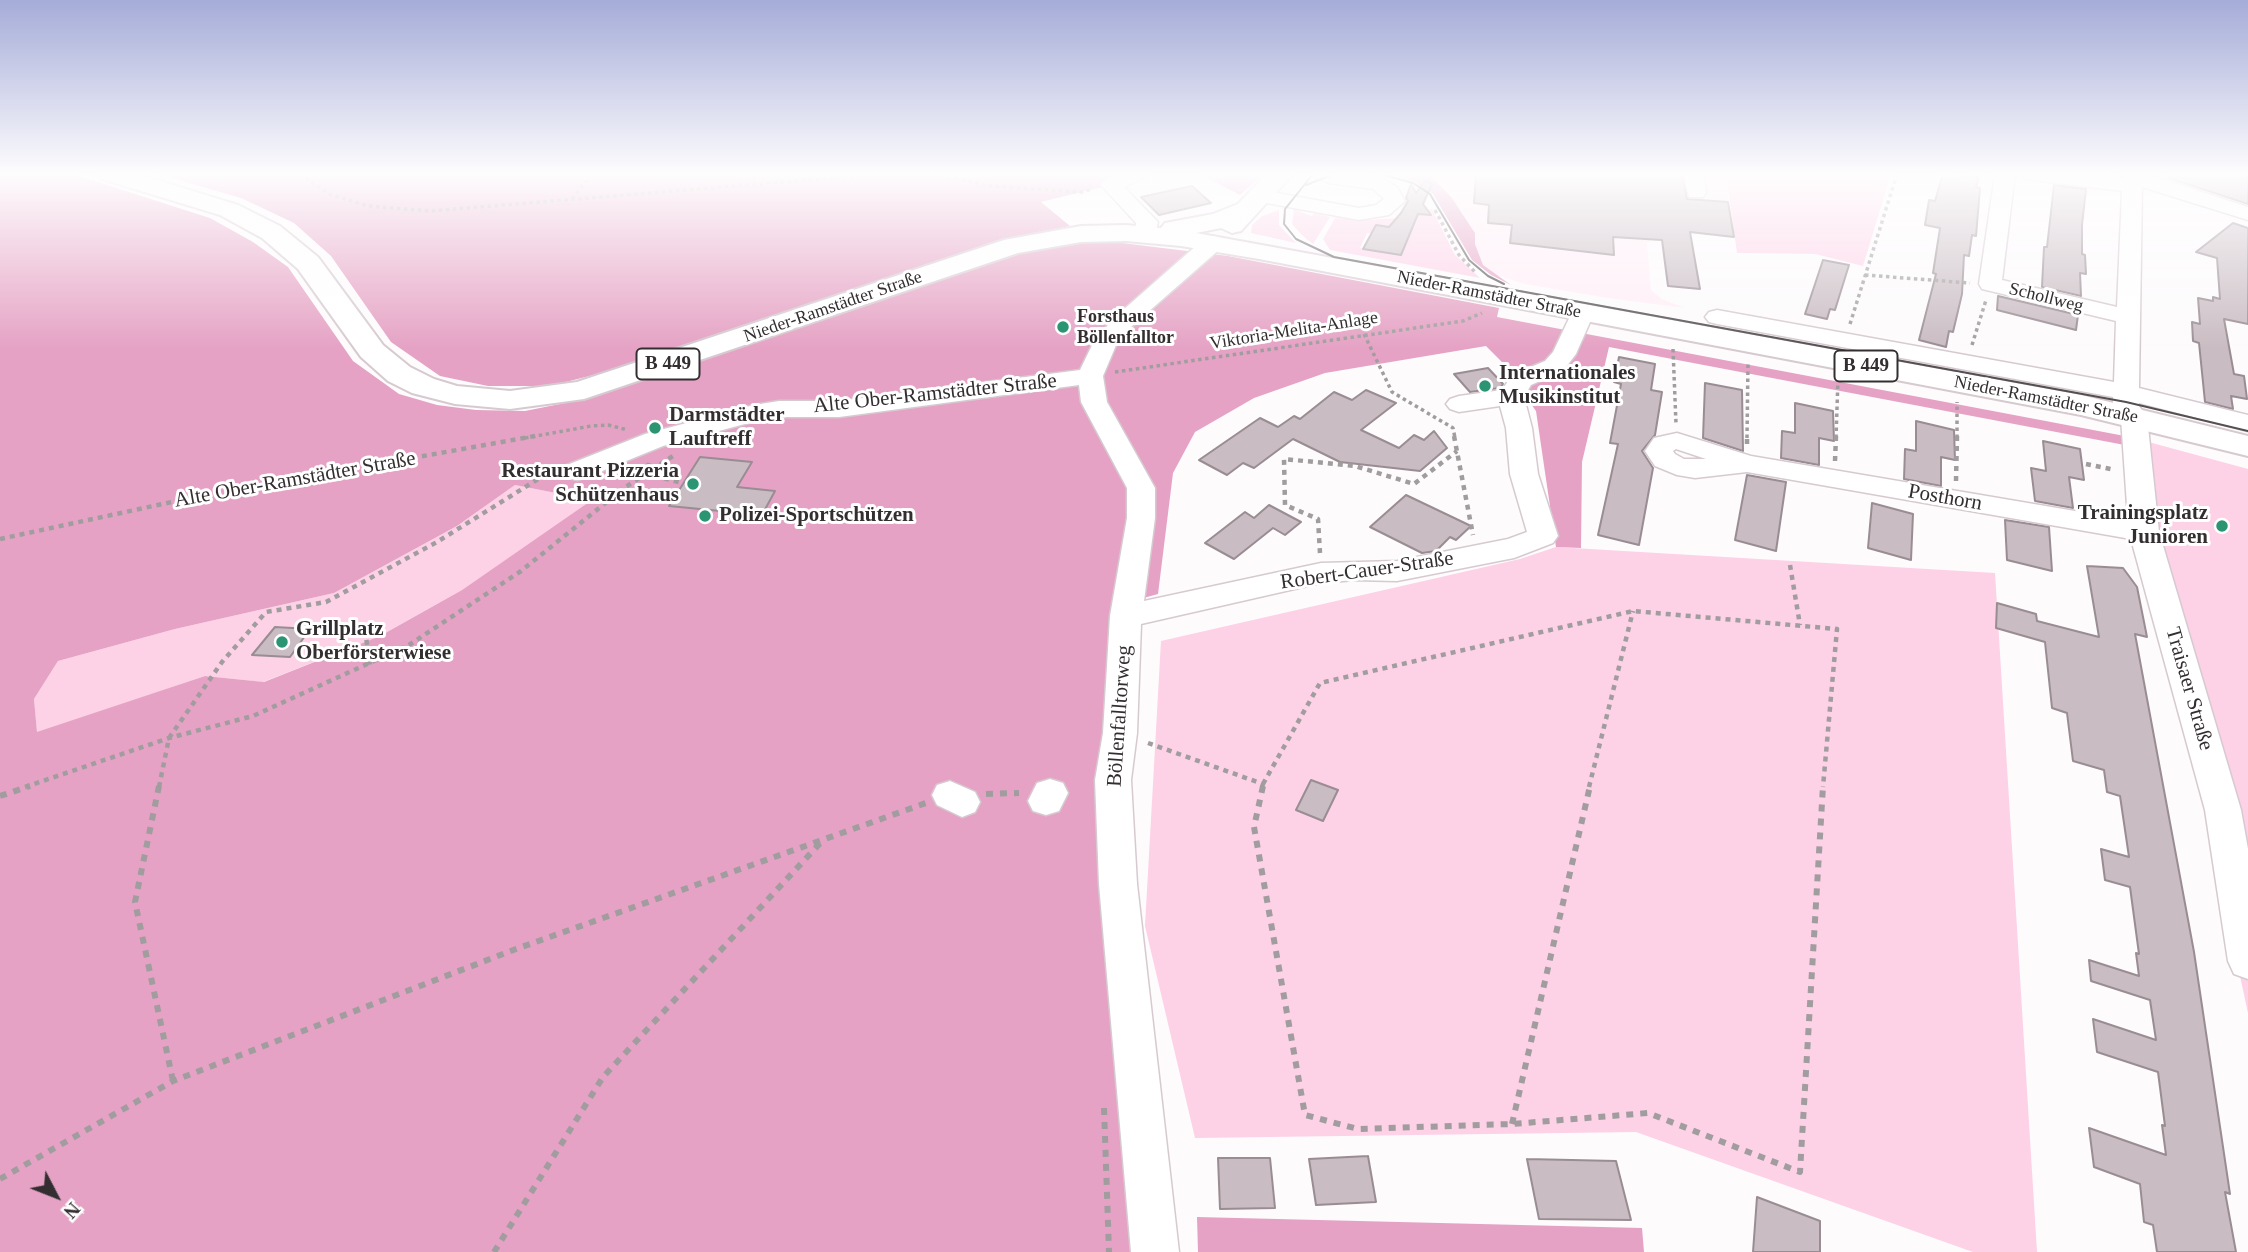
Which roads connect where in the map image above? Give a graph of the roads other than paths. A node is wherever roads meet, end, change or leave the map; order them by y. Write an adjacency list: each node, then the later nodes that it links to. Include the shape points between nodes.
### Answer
1 (272, 232): 6 (main road, Nieder-Ramstädter Straße / B 449, via 308,263 372,351 399,374 455,396 490,400 584,390 1013,246 1081,234)
2 (1154, 232): 6 (main road)
3 (1224, 232): 7 (main road)
4 (1997, 232): 10 (street, Schollweg, via 1990,284)
5 (2132, 232): 10 (street, Traisaer Straße)
6 (1146, 234): 7 (main road, Nieder-Ramstädter Straße / B 449)
7 (1213, 243): 8 (main road, Nieder-Ramstädter Straße / B 449, via 1483,286); 11 (street, via 1115,331)
8 (1582, 313): 12 (street, via 1554,366 1521,380); 14 (main road, Nieder-Ramstädter Straße / B 449)
9 (1717, 317): 14 (street, Nieder-Ramstädter Straße, via 1966,363)
10 (2128, 317): 14 (street, Traisaer Straße)
11 (1090, 376): 18 (street, Alte Ober-Ramstädter Straße, via 839,409 754,413 654,440); 20 (street, Böllenfalltorweg, via 1094,402 1142,488)
12 (1511, 397): 13 (street); 20 (street, Robert-Cauer-Straße, via 1524,474 1543,536 1514,548 1397,571 1321,573)
13 (1459, 404)
14 (2130, 405): 15 (street, Nieder-Ramstädter Straße); 17 (main road, Nieder-Ramstädter Straße / B 449); 19 (street, Traisaer Straße)
15 (2248, 423)
16 (1676, 441): 19 (street, Posthorn, via 1659,451 1677,467 1747,464)
17 (2248, 446)
18 (577, 471)
19 (2144, 532): 21 (street, Traisaer Straße, via 2223,810)
20 (1126, 616): 22 (street, Böllenfalltorweg, via 1121,733 1113,780 1118,884)
21 (2248, 961)
22 (1155, 1252)

